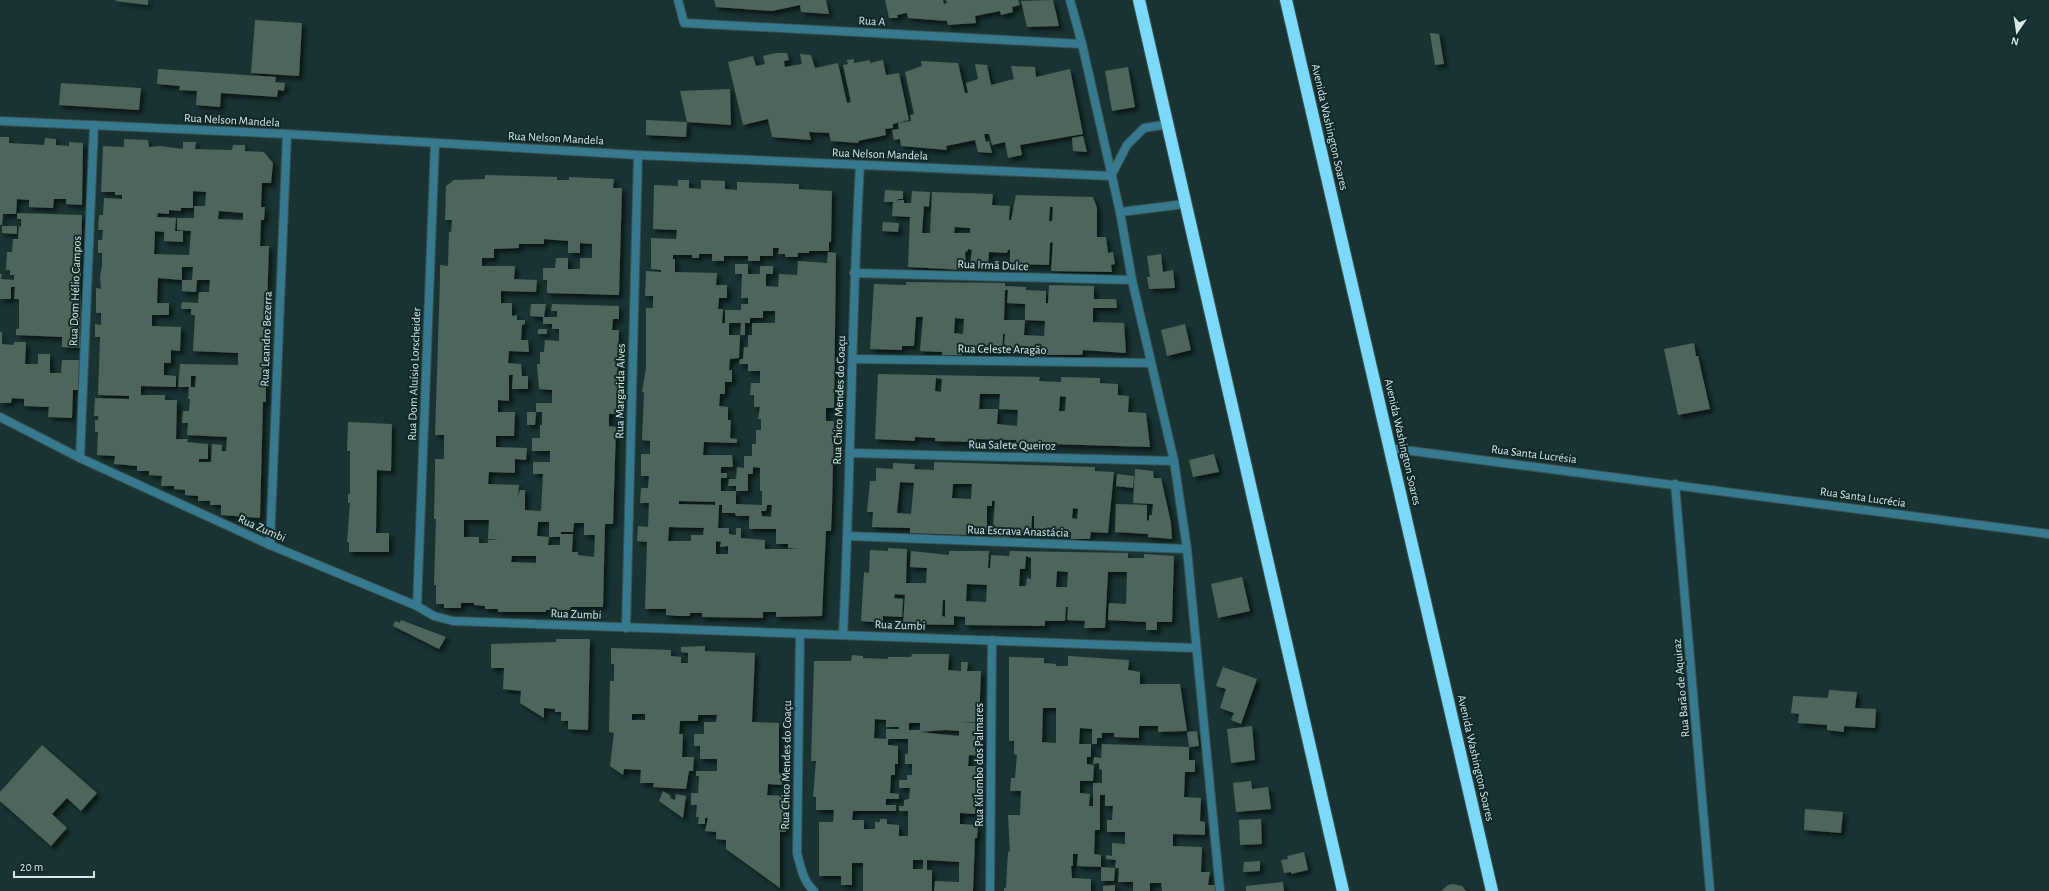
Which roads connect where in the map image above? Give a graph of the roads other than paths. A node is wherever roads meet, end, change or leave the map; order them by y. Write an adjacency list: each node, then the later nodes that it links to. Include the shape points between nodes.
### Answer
1 (678, 0): 5 (street, Rua A, via 684,23)
2 (1070, 0): 5 (street)
3 (1139, 0): 7 (highway)
4 (1286, 0): 21 (highway, Avenida Washington Soares)
5 (1082, 44): 13 (street)
6 (0, 121): 8 (street, Rua Nelson Mandela)
7 (1169, 124): 13 (street, via 1144,128 1127,145); 14 (highway)
8 (94, 125): 9 (street, Rua Nelson Mandela); 23 (street, Rua Dom Hélio Campos)
9 (287, 134): 10 (street, Rua Nelson Mandela); 28 (street, Rua Leandro Bezerra)
10 (435, 143): 11 (street, Rua Nelson Mandela); 30 (street, Rua Dom Aluísio Lorscheider)
11 (638, 155): 12 (street, Rua Nelson Mandela); 31 (street, Rua Margarida Alves)
12 (860, 165): 13 (street, Rua Nelson Mandela); 16 (street, Rua Chico Mendes do Coaçu)
13 (1111, 176): 15 (street)
14 (1185, 204): 15 (street); 39 (highway)
15 (1120, 212): 17 (street)
16 (854, 273): 17 (street, Rua Irmã Dulce); 18 (street, Rua Chico Mendes do Coaçu)
17 (1132, 280): 19 (street)
18 (853, 359): 19 (street, Rua Celeste Aragão); 22 (street, Rua Chico Mendes do Coaçu)
19 (1151, 363): 24 (street)
20 (0, 417): 23 (street, Rua Zumbi)
21 (1389, 448): 25 (street, Rua Santa Lucrésia); 40 (highway, Avenida Washington Soares)
22 (850, 453): 24 (street, Rua Salete Queiroz); 27 (street, Rua Chico Mendes do Coaçu)
23 (80, 458): 28 (street, Rua Zumbi)
24 (1174, 461): 29 (street)
25 (1675, 484): 26 (street, Rua Santa Lucrécia); 41 (street, Rua Barão de Aquiraz)
26 (2049, 534)
27 (848, 536): 29 (street, Rua Escrava Anastácia); 33 (street, Rua Chico Mendes do Coaçu)
28 (270, 545): 30 (street, Rua Zumbi)
29 (1187, 549): 35 (street)
30 (417, 606): 31 (street, Rua Zumbi, via 434,616 470,623)
31 (626, 628): 32 (street, Rua Zumbi)
32 (800, 634): 33 (street, Rua Zumbi); 36 (street, Rua Chico Mendes do Coaçu, via 797,854 801,870)
33 (843, 635): 34 (street, Rua Zumbi)
34 (992, 640): 35 (street, Rua Zumbi); 37 (street, Rua Kilombo dos Palmares)
35 (1195, 648): 38 (street)
36 (814, 891)
37 (990, 891)
38 (1220, 891)
39 (1343, 891)
40 (1492, 891)
41 (1708, 891)

